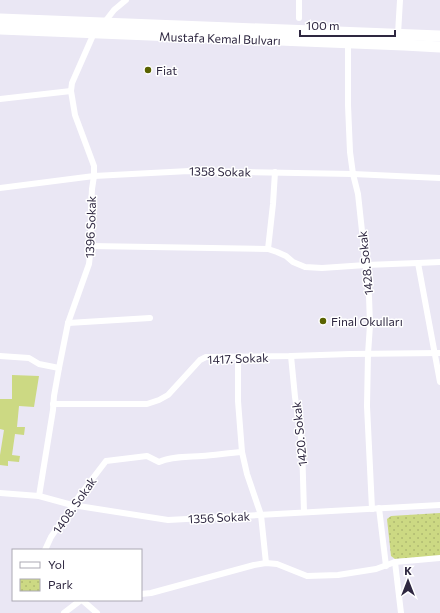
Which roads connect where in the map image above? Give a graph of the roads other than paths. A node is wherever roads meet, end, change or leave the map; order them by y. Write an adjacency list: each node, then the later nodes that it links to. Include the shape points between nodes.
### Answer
1 (126, 0): 6 (street)
2 (299, 0): 4 (street)
3 (400, 0): 9 (street)
4 (299, 18)
5 (0, 19): 6 (highway, Mustafa Kemal Bulvarı)
6 (104, 23): 9 (highway, Mustafa Kemal Bulvarı)
7 (0, 29): 8 (highway, Mustafa Kemal Bulvarı)
8 (94, 33): 11 (highway, Mustafa Kemal Bulvarı); 13 (street, 1396 Sokak, via 72,83)
9 (398, 34): 10 (highway, Mustafa Kemal Bulvarı)
10 (440, 36)
11 (348, 43): 12 (highway, Mustafa Kemal Bulvarı); 16 (street, 1428. Sokak, via 348,105)
12 (440, 47)
13 (71, 91): 14 (street); 17 (street, 1396 Sokak, via 75,115 94,166)
14 (0, 98)
15 (275, 172): 16 (street, 1358 Sokak); 17 (street, 1358 Sokak, via 189,170); 21 (street)
16 (353, 174): 18 (street, 1358 Sokak); 24 (street, 1428. Sokak, via 358,194)
17 (94, 176): 19 (street, 1358 Sokak); 20 (street, 1396 Sokak)
18 (440, 178)
19 (0, 188)
20 (91, 246): 21 (street); 26 (street, 1396 Sokak, via 89,264)
21 (268, 249): 24 (street, via 305,267)
22 (440, 262): 23 (street)
23 (418, 263): 24 (street); 27 (street)
24 (366, 265): 28 (street, 1428. Sokak, via 370,325)
25 (150, 318): 26 (street)
26 (68, 324): 32 (street, 1396 Sokak)
27 (438, 353): 28 (street, 1417. Sokak); 33 (street)
28 (368, 354): 30 (street, 1417. Sokak); 40 (street, 1428. Sokak, via 367,406)
29 (0, 356): 32 (street, via 29,358 39,364)
30 (291, 356): 31 (street, 1417. Sokak); 41 (street, 1420. Sokak, via 302,444)
31 (238, 357): 34 (street, 1417. Sokak, via 206,357 200,360 168,395 147,404); 35 (street)
32 (59, 368): 34 (street, 1396 Sokak)
33 (440, 382)
34 (53, 404): 37 (street, 1396 Sokak)
35 (242, 452): 38 (street, 1408. Sokak, via 180,457 159,462 147,456 106,461); 42 (street)
36 (0, 493): 37 (street, 1356 Sokak)
37 (39, 496): 38 (street, 1356 Sokak)
38 (72, 505): 42 (street, 1356 Sokak, via 168,520); 43 (street, 1408. Sokak)
39 (440, 505): 40 (street, 1356 Sokak)
40 (376, 508): 41 (street, 1356 Sokak); 47 (street, 1428. Sokak)
41 (304, 512): 42 (street, 1356 Sokak)
42 (261, 515): 46 (street)
43 (45, 549)
44 (440, 558): 45 (street)
45 (395, 562): 47 (street); 53 (street)
46 (266, 563): 47 (street, via 277,564 307,576 338,575); 48 (street)
47 (386, 566)
48 (142, 594)
49 (80, 601): 51 (street)
50 (82, 601): 52 (street)
51 (64, 613)
52 (97, 613)
53 (400, 613)

